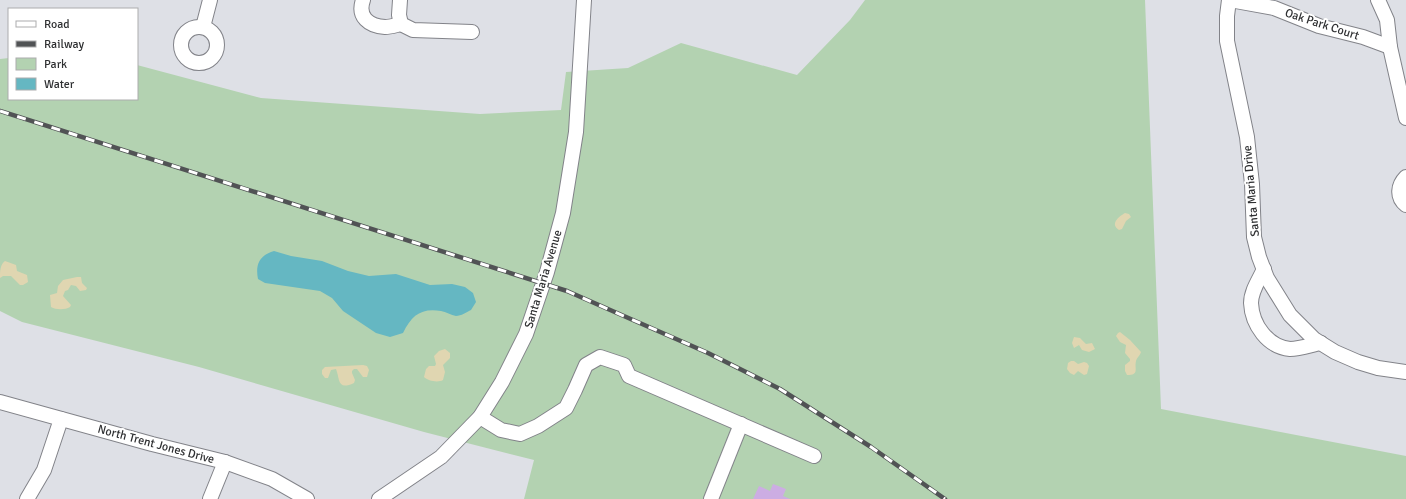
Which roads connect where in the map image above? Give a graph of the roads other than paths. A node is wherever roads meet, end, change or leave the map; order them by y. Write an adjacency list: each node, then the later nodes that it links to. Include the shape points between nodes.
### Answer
1 (210, 0): 8 (street)
2 (363, 0): 7 (street, via 360,7 363,16 371,24 387,27)
3 (400, 0): 7 (street, via 399,15)
4 (584, 0): 18 (street, Santa Maria Avenue, via 576,132 563,213 526,334 502,382)
5 (1230, 0): 10 (street, Oak Park Court, via 1274,8 1319,26); 14 (street, Santa Maria Drive, via 1227,41 1247,137 1254,237)
6 (1378, 0): 10 (street, via 1387,20)
7 (402, 24): 9 (street, via 413,30)
8 (204, 27)
9 (472, 32)
10 (1390, 47): 11 (street)
11 (1406, 118)
12 (1406, 177): 13 (street, via 1399,193)
13 (1406, 206)
14 (1264, 269): 15 (street, Santa Maria Drive, via 1290,315); 15 (street, via 1251,303 1252,313 1263,335 1270,341 1290,349)
15 (1320, 343): 16 (street, Santa Maria Drive, via 1358,362)
16 (1406, 372)
17 (0, 402): 19 (street, North Trent Jones Drive)
18 (480, 417): 20 (street, via 501,430 520,434 538,426 566,408 586,365 600,358 624,365 629,376); 26 (street, Santa Maria Avenue, via 440,457)
19 (61, 419): 22 (street, North Trent Jones Drive); 23 (street, via 44,470)
20 (741, 424): 21 (street); 27 (street)
21 (814, 456)
22 (225, 462): 24 (street); 25 (street, North Trent Jones Drive, via 272,479)
23 (27, 499)
24 (210, 499)
25 (307, 499)
26 (379, 499)
27 (711, 499)

